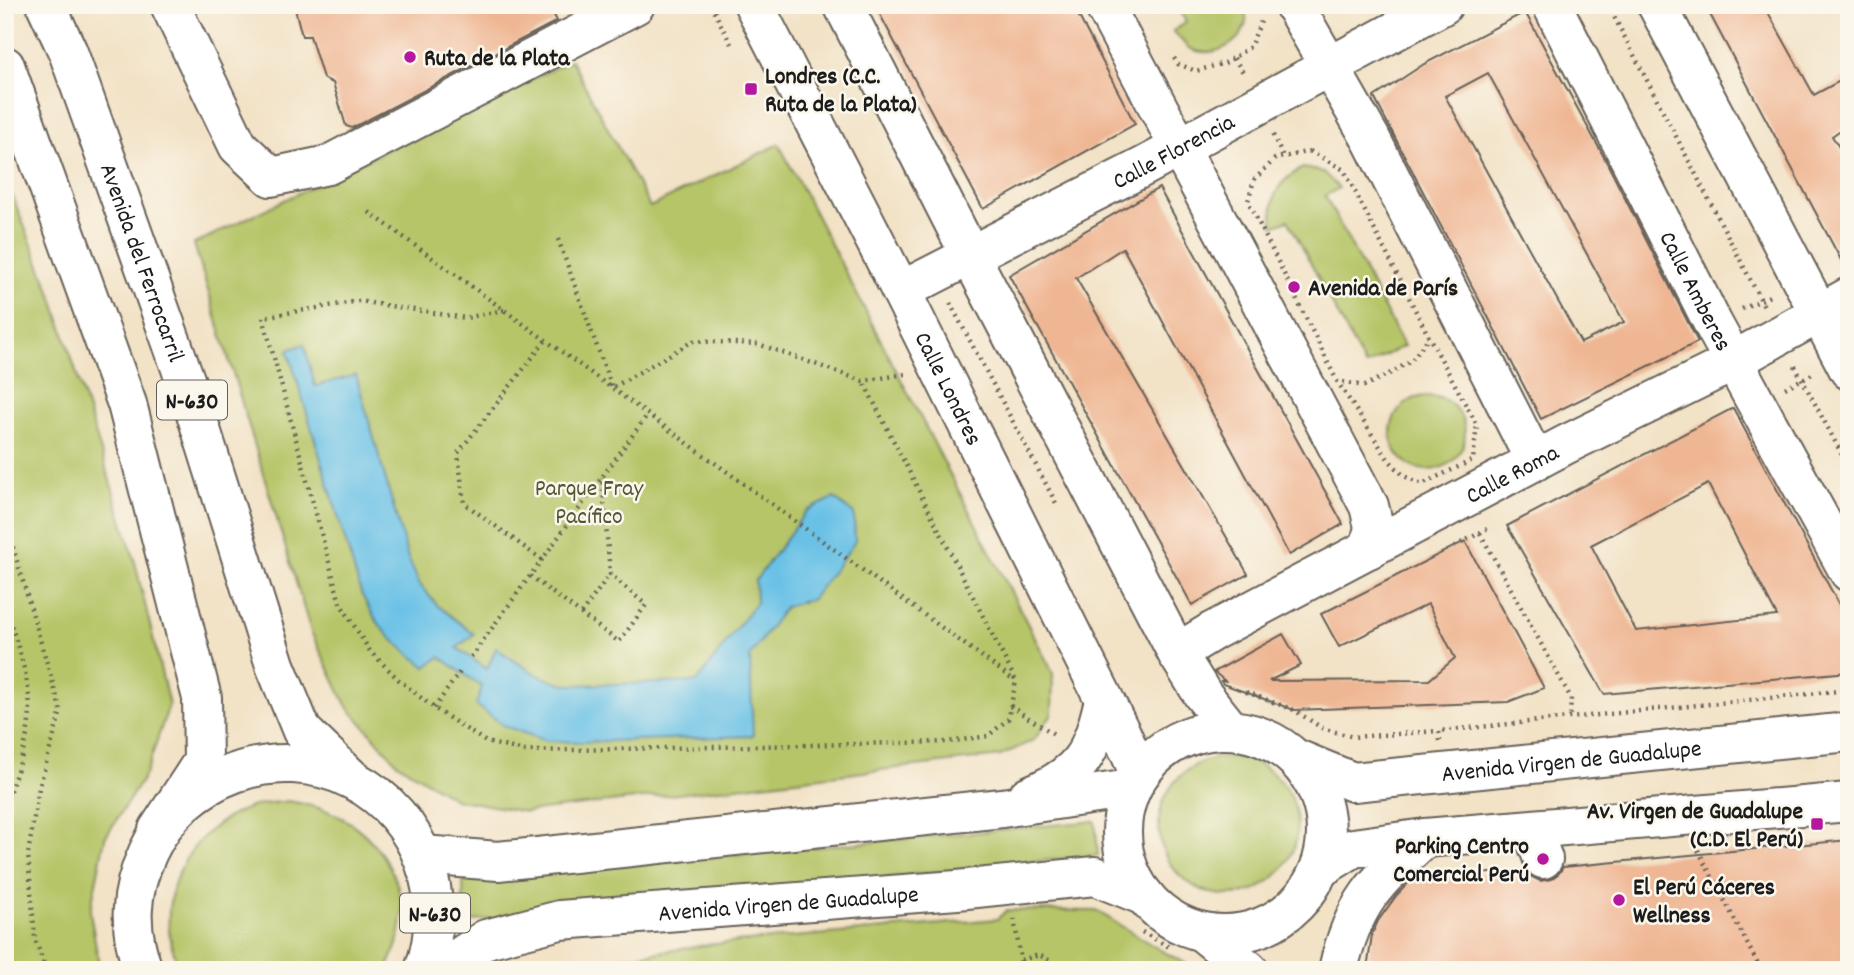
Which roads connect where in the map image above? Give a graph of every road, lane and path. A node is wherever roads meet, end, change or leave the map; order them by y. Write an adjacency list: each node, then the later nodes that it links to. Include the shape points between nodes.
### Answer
1 (46, 5): 68 (main road, Avenida del Ferrocarril / N-630, via 68,52 188,388 279,676 302,731)
2 (170, 5): 3 (main road, via 238,146 271,177 328,164)
3 (635, 5)
4 (754, 5): 20 (main road, Calle Londres)
5 (843, 5): 18 (main road)
6 (1104, 5): 15 (main road)
7 (1443, 5): 13 (main road, Calle Florencia)
8 (1552, 5): 30 (main road, Calle Amberes)
9 (1608, 5): 27 (path)
10 (1657, 5): 22 (main road)
11 (1278, 11): 12 (path, via 1250,47 1225,64 1196,71 1178,64); 13 (main road)
12 (1171, 54)
13 (1330, 65): 15 (main road, Calle Florencia); 39 (main road)
14 (5, 66): 73 (main road, N-630, via 127,404 202,698 203,761)
15 (1177, 147): 18 (main road, Calle Florencia); 45 (main road, via 1369,506 1374,527)
16 (369, 212): 24 (path)
17 (558, 239): 36 (path)
18 (970, 255): 20 (main road, Calle Florencia); 52 (main road)
19 (1782, 290): 25 (path)
20 (901, 291): 58 (main road, Calle Londres)
21 (949, 302): 42 (path)
22 (1833, 305): 30 (main road, Calle Roma); 32 (main road)
23 (967, 309): 26 (path)
24 (504, 310): 29 (path); 60 (path, via 465,318 359,301 263,317 340,603 370,651)
25 (1733, 314)
26 (956, 315)
27 (1769, 315)
28 (1429, 337): 35 (path, via 1411,361 1364,386); 35 (path, via 1477,425 1473,460 1450,473 1422,484 1404,477); 35 (path, via 1344,170 1310,151 1275,159 1254,180 1248,201)
29 (546, 340): 36 (path); 46 (path, via 458,453 464,503)
30 (1734, 360): 39 (main road, Calle Roma); 47 (main road, Calle Amberes)
31 (1794, 364): 40 (path)
32 (1834, 370): 37 (path)
33 (906, 373): 34 (path)
34 (863, 381): 36 (path, via 758,344 693,341); 55 (path)
35 (1337, 382)
36 (612, 388): 38 (path)
37 (1777, 392)
38 (648, 414): 41 (path); 55 (path)
39 (1535, 461): 45 (main road, Calle Roma)
40 (1849, 468)
41 (602, 477): 46 (path); 48 (path)
42 (1060, 511)
43 (5, 520): 84 (path, via 61,711 28,854 35,939)
44 (1480, 533): 61 (path, via 1571,698)
45 (1369, 548): 52 (main road, Calle Roma)
46 (542, 560): 49 (path)
47 (1849, 572)
48 (610, 574): 51 (path); 51 (path, via 646,605 619,642)
49 (530, 576): 51 (path); 53 (path)
50 (5, 606): 71 (path, via 25,670 30,719)
51 (581, 614)
52 (1177, 653): 62 (main road)
53 (471, 657)
54 (460, 672): 60 (path)
55 (1016, 681): 59 (path)
56 (1234, 689): 64 (path, via 1294,710 1322,729 1353,737)
57 (1849, 690): 61 (path)
58 (1104, 700): 69 (main road, Calle Londres); 72 (main road, via 1096,733 1072,771 1057,784)
59 (1010, 706): 60 (path, via 1007,719 988,736 947,742 525,751 486,742); 65 (path)
60 (434, 708)
61 (1570, 718): 64 (path)
62 (1230, 729): 66 (main road, via 1277,744); 69 (main road, via 1199,732 1169,745)
63 (1846, 730): 67 (main road, Avenida Virgen de Guadalupe)
64 (1438, 731): 67 (path)
65 (1067, 742)
66 (1297, 760): 67 (main road, Avenida Virgen de Guadalupe, via 1353,782); 77 (main road, via 1314,783 1325,810 1327,839)
67 (1446, 772)
68 (354, 780): 73 (main road, N-630, via 293,764 258,766 224,776 189,796); 76 (main road, N-630, via 390,807)
69 (1135, 781): 72 (main road); 78 (main road, via 1122,816 1122,845 1130,872)
70 (1849, 802): 74 (main road, via 1538,845)
71 (5, 804)
72 (1002, 807): 76 (main road, via 498,861)
73 (158, 830): 85 (main road, N-630, via 137,874 132,906 135,946)
74 (1425, 838): 77 (main road, via 1353,848); 95 (main road, via 1368,893 1347,934)
75 (1696, 847): 96 (path)
76 (423, 855): 86 (main road, N-630, via 435,916)
77 (1313, 882): 81 (main road, via 1284,915 1259,929); 95 (main road)
78 (1145, 896): 81 (main road, via 1170,919); 87 (main road, Avenida Virgen de Guadalupe, via 1095,876 560,920 486,939)
79 (5, 904): 83 (path)
80 (1013, 914): 82 (path)
81 (1202, 932): 94 (main road)
82 (1021, 960): 90 (path); 91 (path, via 1039,955)
83 (13, 970)
84 (46, 970)
85 (143, 970)
86 (424, 970)
87 (441, 970)
88 (703, 970): 89 (path, via 700,966 726,962)
89 (732, 970)
90 (1019, 970)
91 (1058, 970)
92 (1087, 970): 93 (path)
93 (1144, 970)
94 (1249, 970)
95 (1337, 970)
96 (1761, 970)

